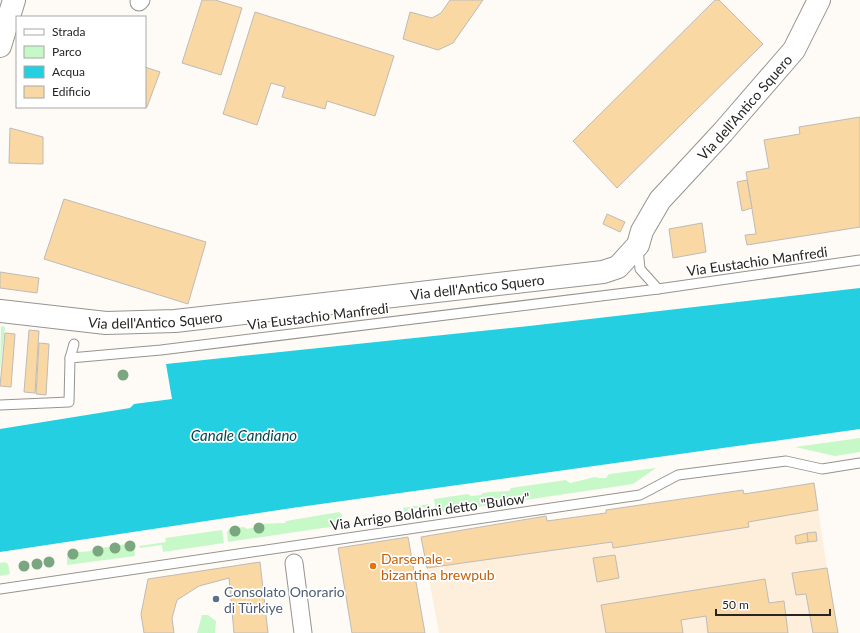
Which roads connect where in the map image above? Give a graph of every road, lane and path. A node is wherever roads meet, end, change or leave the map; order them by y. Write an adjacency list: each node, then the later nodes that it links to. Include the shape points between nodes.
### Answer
1 (14, 0): 3 (street)
2 (819, 0): 4 (street, Via dell'Antico Squero, via 794,50 660,200 642,231)
3 (0, 46)
4 (638, 245): 6 (lane, via 640,269); 7 (street, Via dell'Antico Squero, via 618,267 603,272 175,320 106,323)
5 (860, 260): 6 (lane, Via Eustachio Manfredi)
6 (658, 289): 9 (lane, Via Eustachio Manfredi, via 161,350)
7 (0, 311)
8 (74, 344): 9 (lane)
9 (70, 358): 10 (lane, via 69,402)
10 (0, 405)
11 (860, 463): 13 (lane, Via Arrigo Boldrini detto "Bulow", via 822,469 786,461 678,475 640,495)
12 (294, 563): 14 (street)
13 (0, 589)
14 (303, 633)

